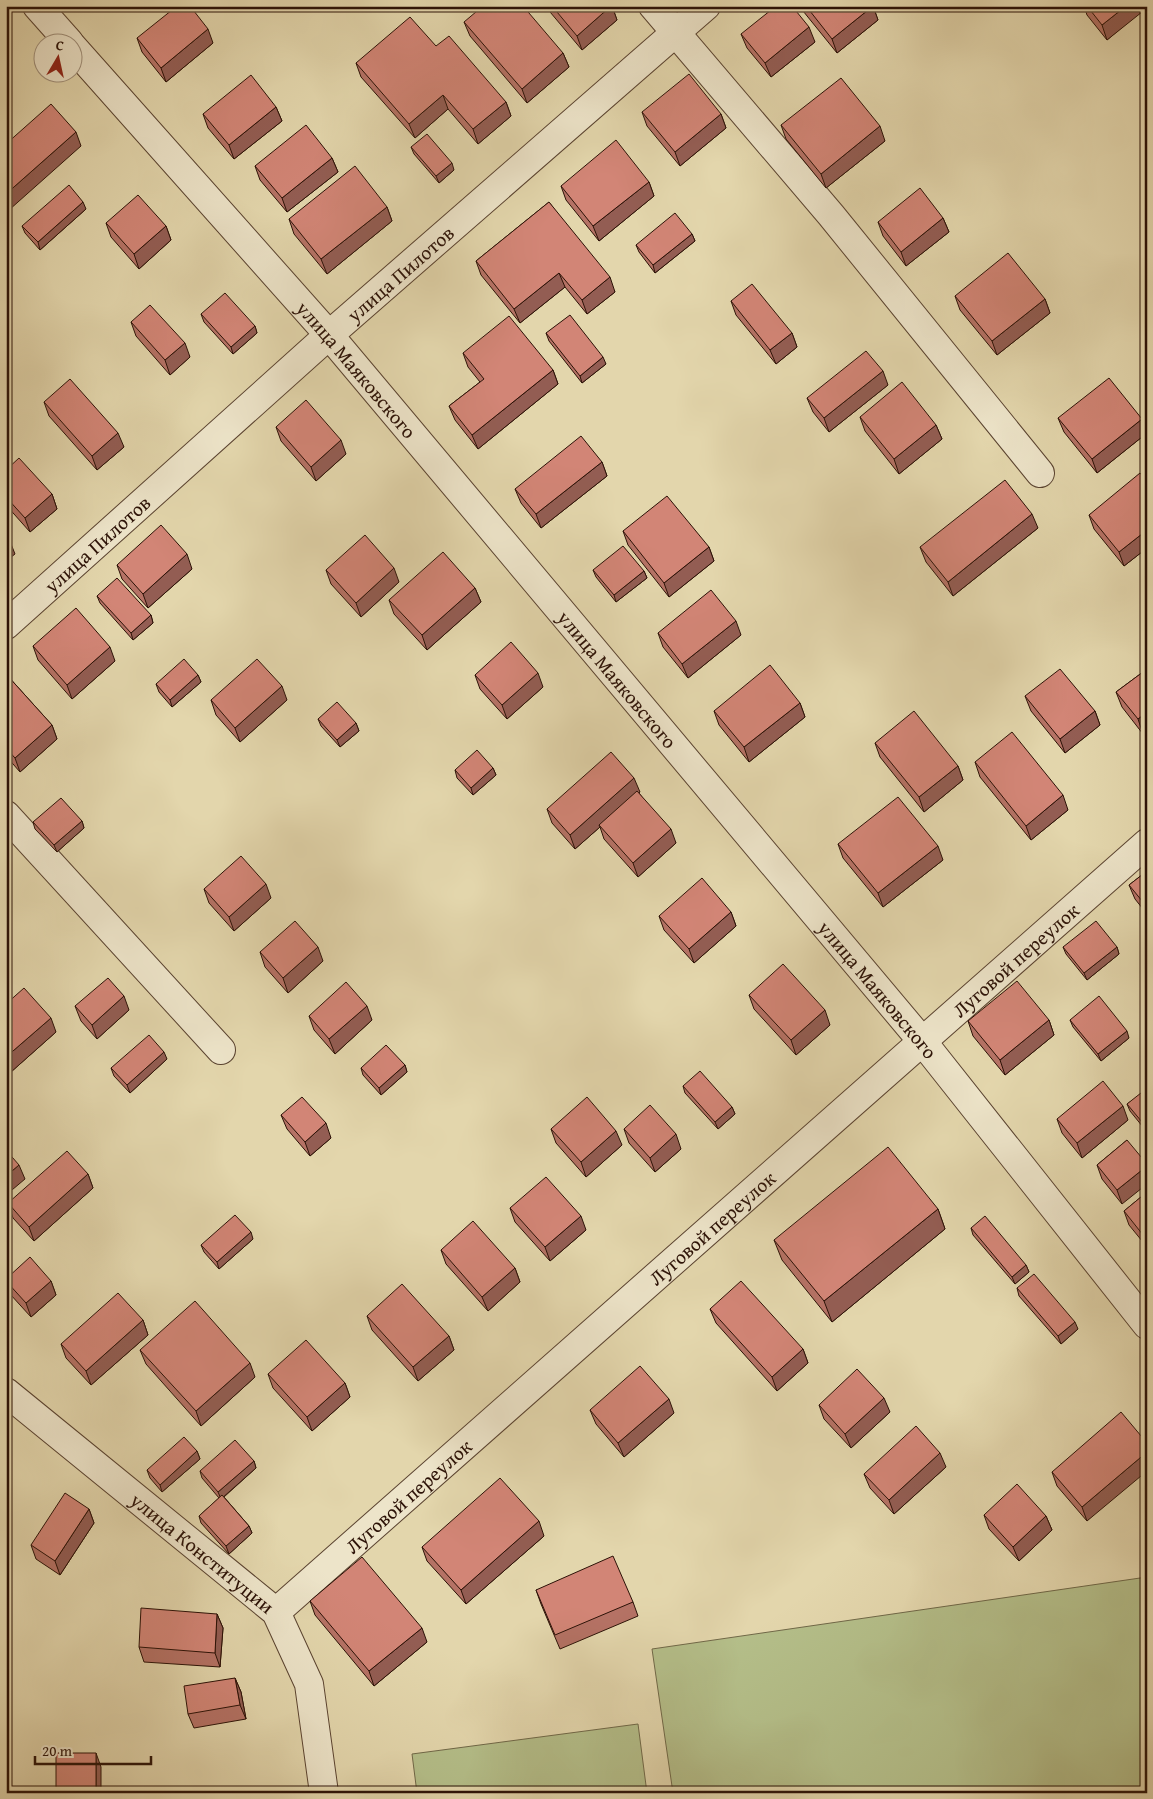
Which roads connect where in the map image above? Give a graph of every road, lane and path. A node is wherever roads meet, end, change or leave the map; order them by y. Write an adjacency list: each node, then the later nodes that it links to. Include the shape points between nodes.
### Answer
1 (37, 6): 4 (street)
2 (653, 6): 5 (street)
3 (706, 6): 5 (street, улица Пилотов)
4 (60, 32)
5 (676, 32): 7 (street, улица Пилотов); 8 (street, via 831,215)
6 (82, 57): 7 (street, улица Маяковского)
7 (328, 335): 9 (street, улица Пилотов); 12 (street, улица Маяковского)
8 (1040, 473)
9 (6, 625)
10 (6, 814): 13 (street)
11 (1147, 843): 12 (street, Луговой переулок)
12 (922, 1041): 14 (street, улица Маяковского); 16 (street, Луговой переулок)
13 (221, 1050)
14 (1147, 1325)
15 (6, 1392): 16 (street, улица Конституции)
16 (276, 1612): 17 (street, улица Конституции, via 309,1684)
17 (324, 1793)

